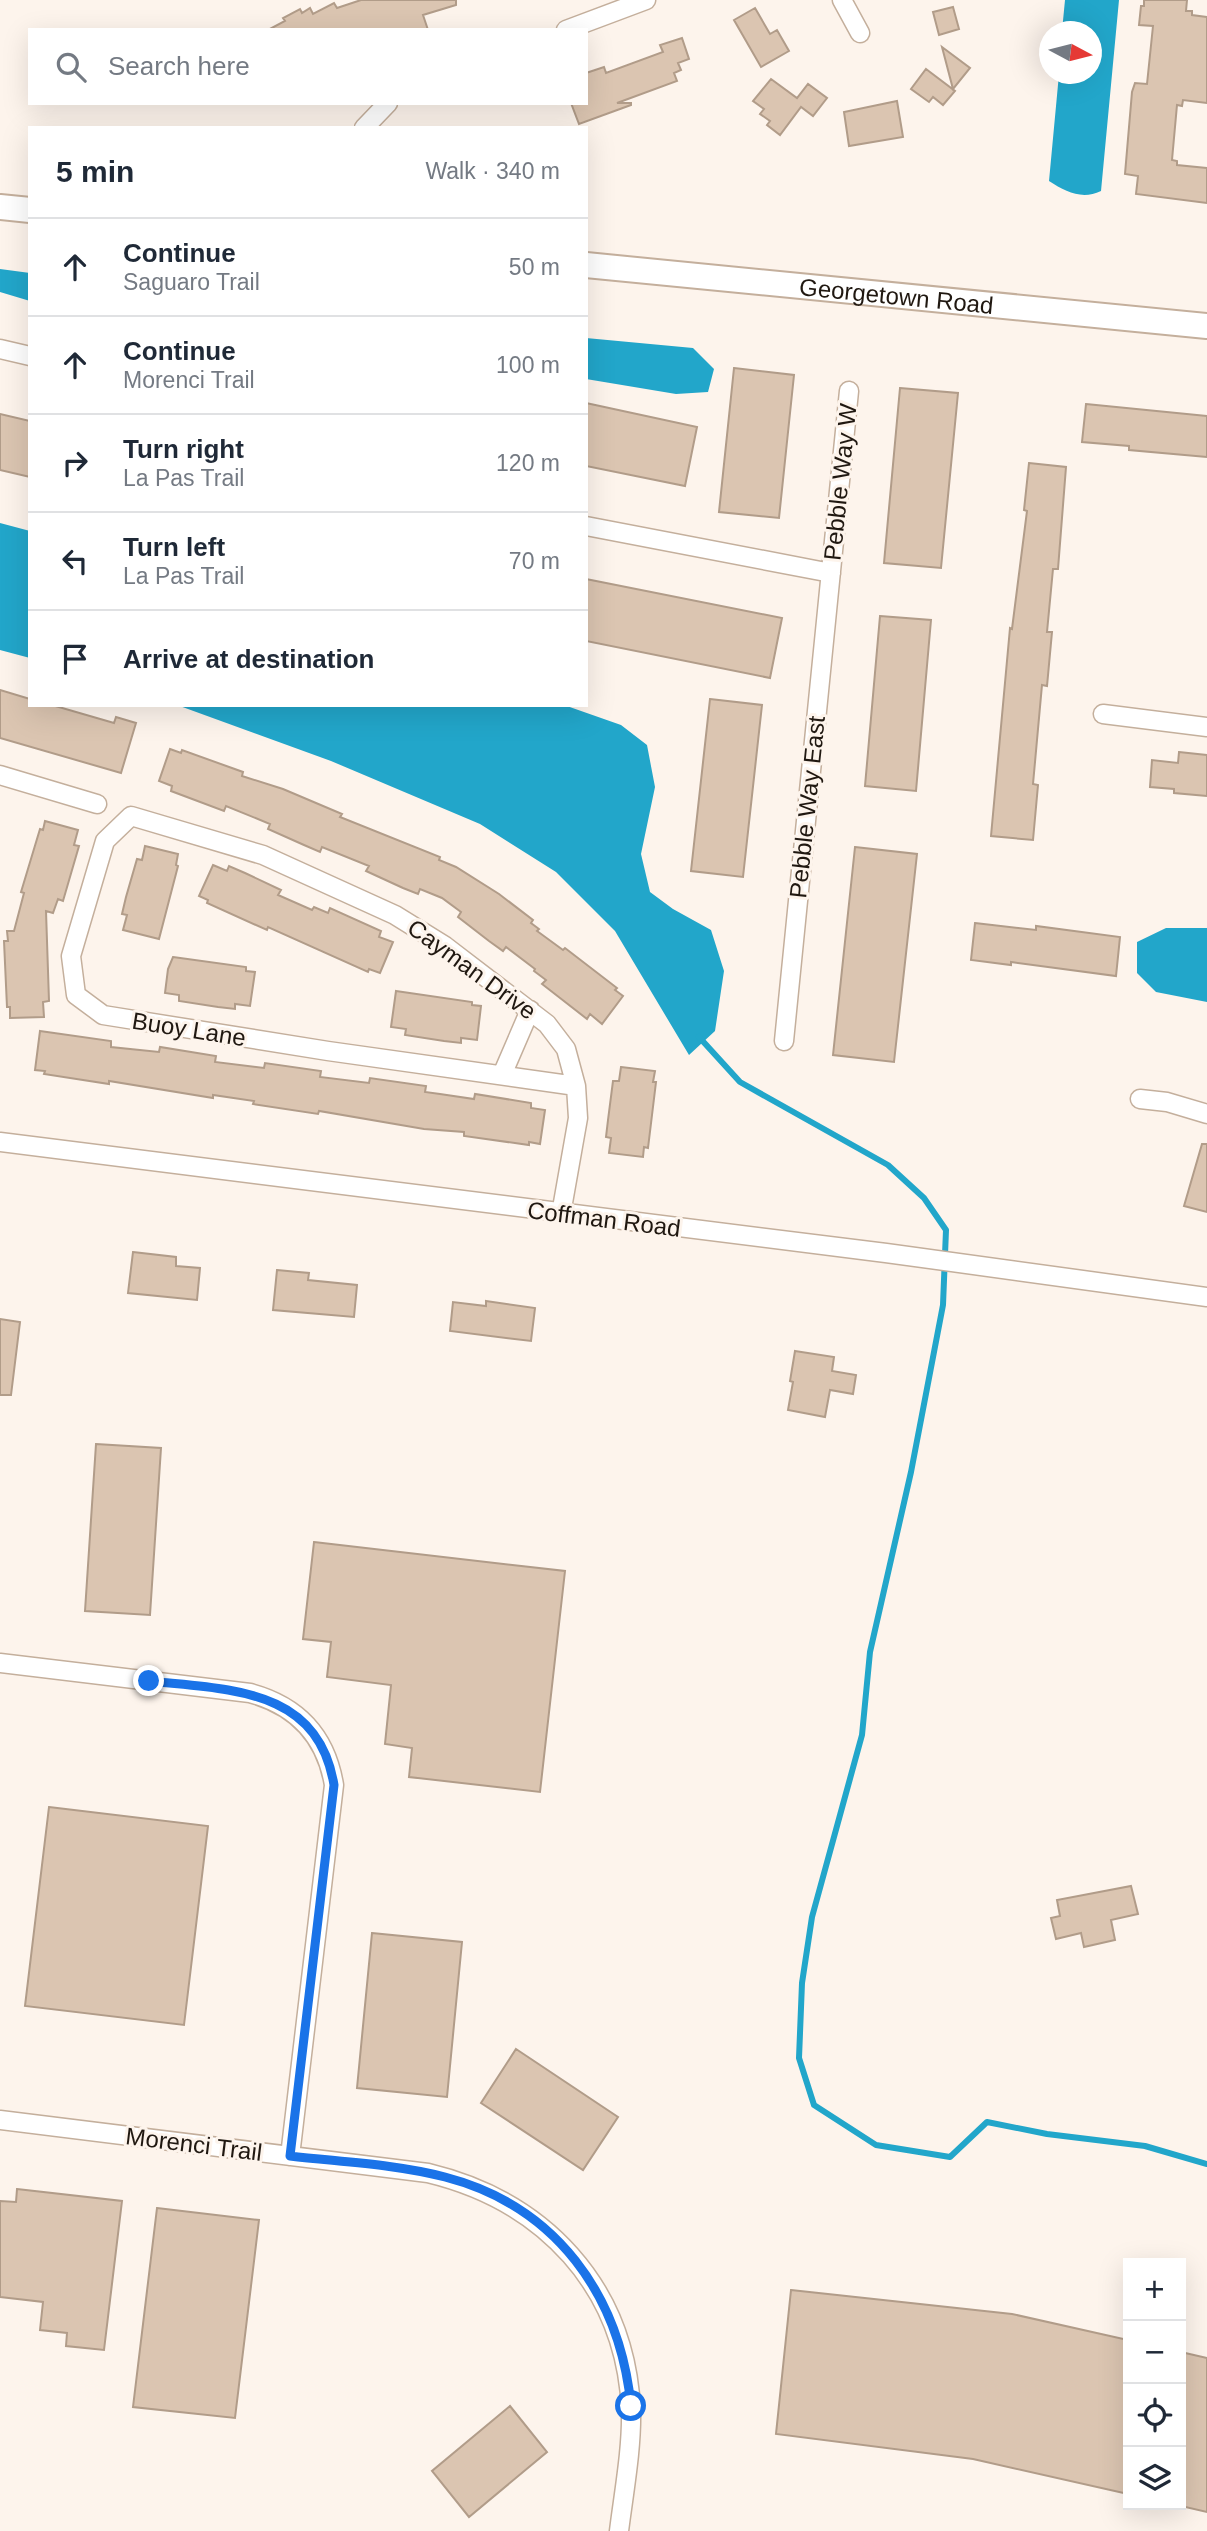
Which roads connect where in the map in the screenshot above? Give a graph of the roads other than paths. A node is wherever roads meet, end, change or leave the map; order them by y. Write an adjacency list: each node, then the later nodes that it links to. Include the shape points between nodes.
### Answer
1 (646, 0): 3 (street)
2 (842, 0): 4 (street)
3 (571, 28)
4 (860, 33)
5 (386, 105): 6 (street)
6 (365, 126)
7 (0, 207): 8 (main road)
8 (28, 210)
9 (588, 265): 10 (main road, Georgetown Road)
10 (1207, 326)
11 (0, 349): 12 (street)
12 (28, 356)
13 (849, 391): 15 (street, Pebble Way W)
14 (588, 526): 15 (street)
15 (831, 573): 22 (street, Pebble Way East)
16 (1103, 714): 17 (street)
17 (1207, 727)
18 (0, 775): 19 (street)
19 (97, 804)
20 (131, 816): 21 (street, Cayman Drive, via 263,855 395,915 446,946); 23 (street, Buoy Lane, via 105,841 71,956 76,995 103,1015)
21 (530, 1010): 23 (street); 24 (street, Cayman Drive, via 566,1049)
22 (784, 1041)
23 (502, 1075): 24 (street, Buoy Lane)
24 (576, 1086): 28 (street, Cayman Drive, via 578,1118)
25 (1140, 1099): 26 (street)
26 (1207, 1114)
27 (0, 1142): 28 (street, Coffman Road)
28 (561, 1214): 29 (street, Coffman Road)
29 (1207, 1297)
30 (0, 1663): 32 (street, via 250,1693 296,1715 322,1745 334,1785)
31 (0, 2120): 32 (street, Morenci Trail)
32 (290, 2156): 33 (street, Morenci Trail, via 428,2173 472,2186 523,2212 571,2256 604,2303 627,2372 630,2426)
33 (620, 2531)

